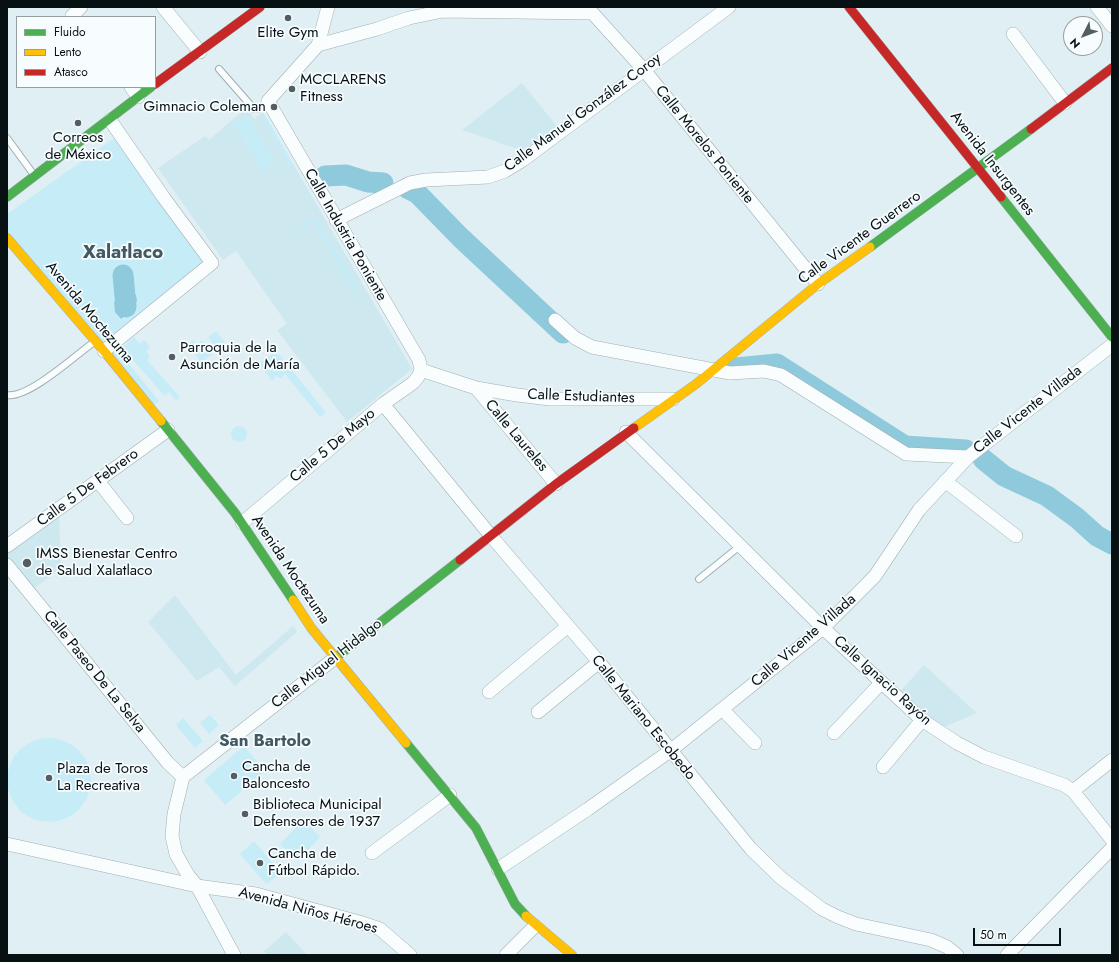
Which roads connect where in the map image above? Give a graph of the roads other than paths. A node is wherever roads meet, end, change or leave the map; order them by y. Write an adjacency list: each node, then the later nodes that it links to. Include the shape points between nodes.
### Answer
1 (163, 7): 11 (street)
2 (260, 7): 11 (main road)
3 (328, 7): 10 (street)
4 (729, 7): 14 (street, Calle Manuel González Coroy)
5 (849, 7): 22 (main road, Avenida Insurgentes)
6 (1097, 7): 8 (street)
7 (590, 10): 10 (street, via 443,11 409,18); 14 (street, Calle Morelos Poniente)
8 (1112, 26)
9 (1013, 34): 18 (street)
10 (318, 45): 19 (street)
11 (200, 52): 15 (main road)
12 (1112, 68): 18 (main road, Calle Vicente Guerrero)
13 (219, 69): 19 (lane, via 254,109)
14 (644, 70): 25 (street, Calle Manuel González Coroy, via 505,171 488,177 410,183); 27 (street, Calle Morelos Poniente)
15 (156, 83)
16 (148, 88): 17 (main road)
17 (134, 92): 20 (main road)
18 (1065, 103): 22 (main road, Calle Vicente Guerrero)
19 (263, 105): 25 (street, Calle Industria Poniente)
20 (110, 120): 23 (main road); 32 (street, via 212,263)
21 (7, 138): 23 (lane)
22 (978, 169): 27 (main road, Calle Vicente Guerrero); 29 (main road, Avenida Insurgentes)
23 (35, 176): 24 (main road)
24 (7, 197)
25 (336, 220): 34 (street, Calle Industria Poniente, via 418,360)
26 (7, 238): 30 (main road, Avenida Moctezuma)
27 (818, 284): 33 (main road, Calle Vicente Guerrero)
28 (555, 320): 33 (street, via 575,338 592,347)
29 (1112, 337)
30 (95, 340): 32 (main road, Avenida Moctezuma); 36 (lane, via 41,383 13,396)
31 (1112, 345): 41 (street, Calle Vicente Villada)
32 (104, 351): 39 (main road, Avenida Moctezuma)
33 (714, 369): 37 (main road, Calle Vicente Guerrero); 41 (street, via 738,373 764,371 780,375 906,454)
34 (421, 370): 35 (street, Calle Estudiantes); 38 (street, Calle 5 De Mayo, via 413,383)
35 (476, 388): 37 (street, Calle Estudiantes, via 550,399); 44 (street, Calle Laureles)
36 (7, 394)
37 (673, 399): 40 (main road, Calle Vicente Guerrero)
38 (383, 404): 46 (street, Calle 5 De Mayo); 47 (street, Calle Mariano Escobedo)
39 (168, 430): 42 (street, Calle 5 De Febrero); 46 (main road, Avenida Moctezuma)
40 (626, 432): 44 (main road, Calle Miguel Hidalgo); 50 (street, Calle Ignacio Rayón)
41 (968, 457): 43 (street, Calle Vicente Villada)
42 (98, 481): 45 (street); 49 (street, Calle 5 De Febrero)
43 (945, 481): 48 (street); 54 (street, Calle Vicente Villada, via 919,510 875,576)
44 (556, 484): 47 (main road, Calle Miguel Hidalgo)
45 (127, 518)
46 (242, 523): 55 (main road, Avenida Moctezuma, via 295,606)
47 (491, 536): 53 (street, Calle Mariano Escobedo); 55 (main road, Calle Miguel Hidalgo)
48 (1016, 536)
49 (7, 546)
50 (740, 546): 52 (lane); 54 (street, Calle Ignacio Rayón)
51 (7, 565): 67 (street, Calle Paseo De La Selva, via 168,764)
52 (700, 579)
53 (568, 626): 56 (street, Calle Mariano Escobedo); 58 (street)
54 (823, 628): 57 (street, Calle Ignacio Rayón); 59 (street, Calle Vicente Villada)
55 (335, 658): 67 (street, Calle Miguel Hidalgo); 69 (main road, Avenida Moctezuma)
56 (599, 662): 60 (street); 64 (street, Calle Mariano Escobedo)
57 (882, 682): 61 (street, Calle Ignacio Rayón); 62 (street)
58 (489, 692)
59 (723, 710): 63 (street); 64 (street, Calle Vicente Villada)
60 (538, 712)
61 (922, 720): 66 (street); 68 (street, Calle Ignacio Rayón, via 984,757 1064,785)
62 (834, 733)
63 (755, 743)
64 (670, 751): 74 (street, Calle Vicente Villada); 81 (street, Calle Mariano Escobedo, via 751,850 781,878 818,906 856,924 931,940)
65 (1112, 760): 68 (street)
66 (884, 767)
67 (183, 777): 75 (street, via 174,814 172,836 176,854)
68 (1073, 791): 70 (street, Calle Ignacio Rayón)
69 (450, 795): 73 (street); 74 (main road, Avenida Moctezuma, via 476,828)
70 (1112, 840)
71 (7, 844): 75 (street, Avenida Niños Héroes)
72 (1112, 848): 82 (street)
73 (372, 853)
74 (498, 869): 76 (main road, Avenida Moctezuma, via 515,904)
75 (197, 886): 77 (street); 78 (street, Avenida Niños Héroes, via 256,894 359,922 380,929)
76 (535, 926): 79 (street); 80 (main road, Avenida Moctezuma)
77 (234, 955)
78 (410, 955)
79 (506, 955)
80 (572, 955)
81 (957, 955)
82 (1007, 955)

